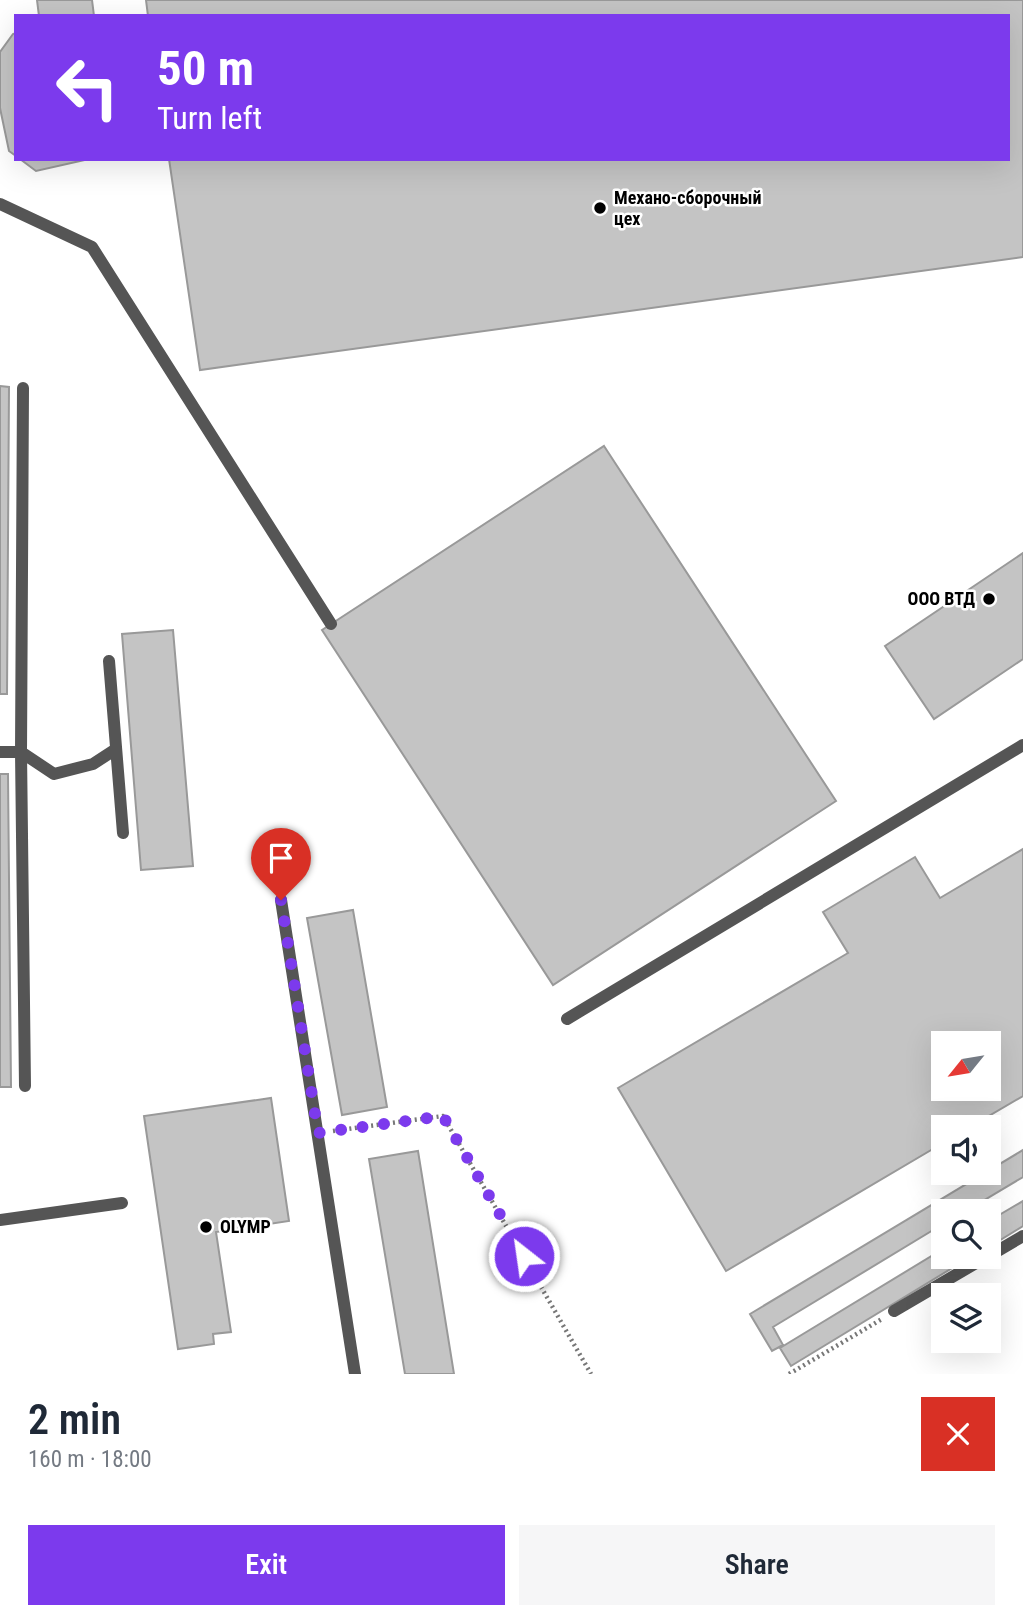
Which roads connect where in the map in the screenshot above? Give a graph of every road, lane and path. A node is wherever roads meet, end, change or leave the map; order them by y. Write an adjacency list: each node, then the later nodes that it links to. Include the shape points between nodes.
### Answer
1 (0, 204): 3 (lane, via 92,247)
2 (23, 388): 8 (lane)
3 (331, 624)
4 (109, 661): 6 (lane)
5 (1023, 746): 11 (lane)
6 (116, 749): 8 (lane, via 93,764 54,774); 9 (lane)
7 (0, 752): 8 (lane)
8 (21, 752): 12 (lane)
9 (123, 833)
10 (281, 900): 13 (lane)
11 (567, 1019)
12 (26, 1086)
13 (318, 1133): 20 (lane); 21 (path, via 443,1116)
14 (122, 1203): 15 (lane)
15 (0, 1220)
16 (1023, 1236): 17 (lane)
17 (1001, 1249)
18 (966, 1269): 19 (lane)
19 (894, 1311): 22 (path)
20 (355, 1374)
21 (591, 1374)
22 (789, 1374)

